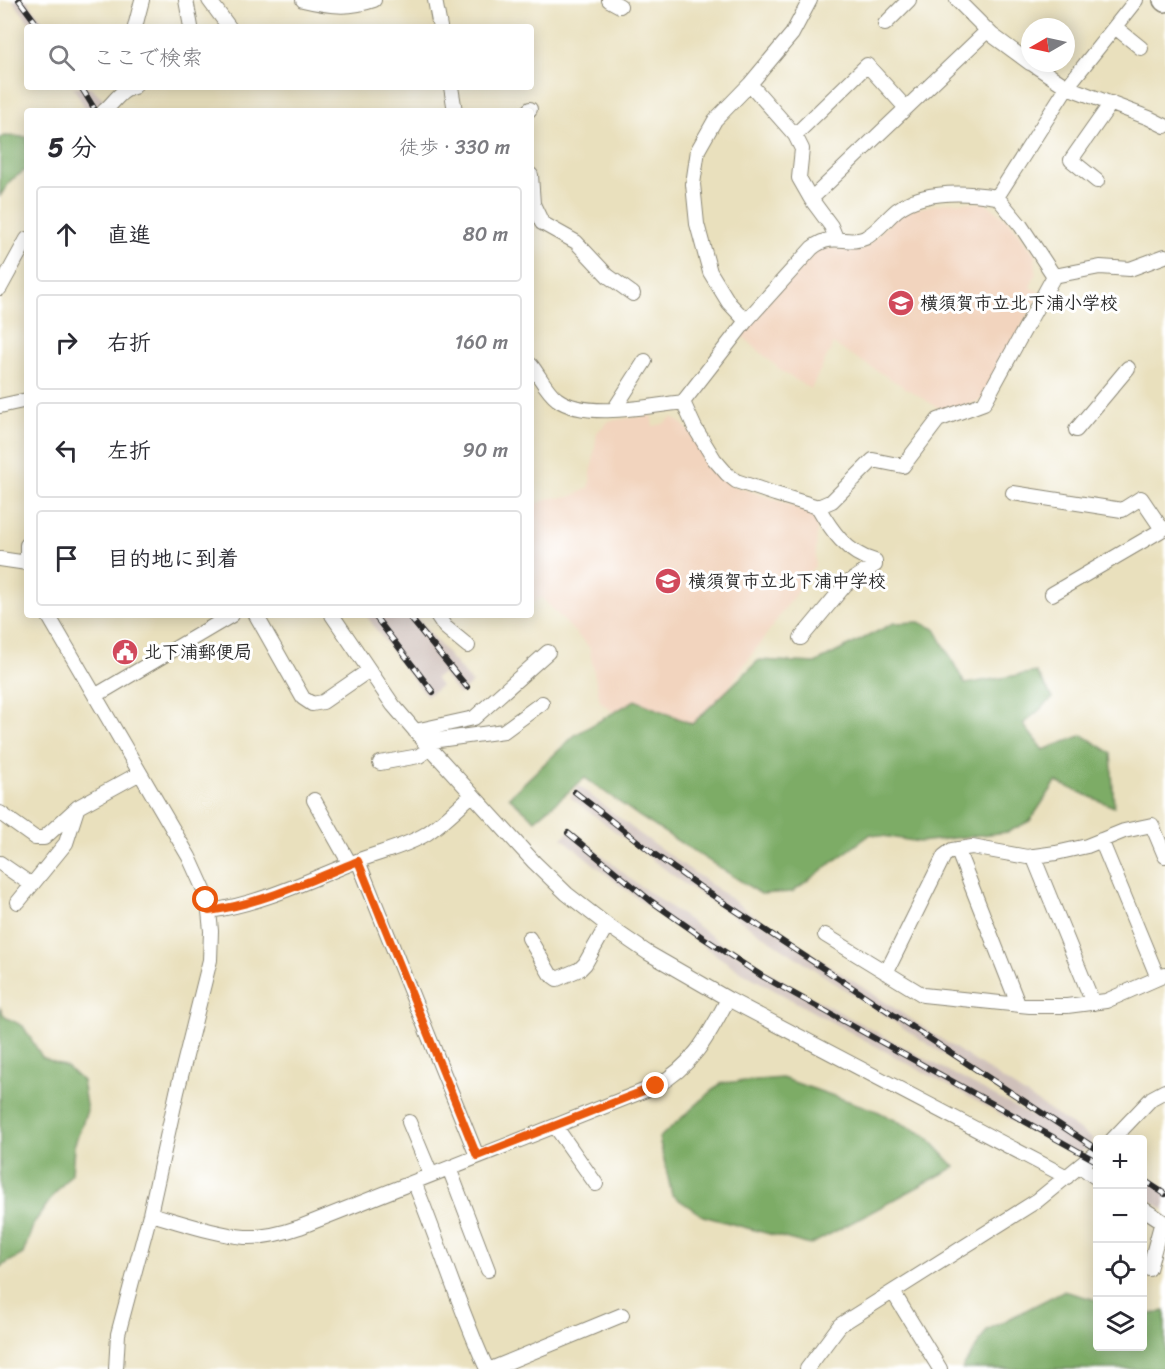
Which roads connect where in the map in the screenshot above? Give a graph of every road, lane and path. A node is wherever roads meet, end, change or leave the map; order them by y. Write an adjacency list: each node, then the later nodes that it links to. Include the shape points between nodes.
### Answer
1 (142, 0): 11 (street)
2 (186, 0): 12 (street)
3 (209, 0): 13 (street)
4 (303, 0): 5 (street, via 330,7)
5 (374, 0)
6 (435, 0): 14 (street)
7 (810, 0): 21 (street, via 792,34)
8 (909, 0): 15 (street)
9 (957, 0): 17 (street)
10 (1136, 0): 16 (street)
11 (136, 24)
12 (190, 24)
13 (227, 24)
14 (439, 24)
15 (885, 24)
16 (1115, 27): 18 (street); 22 (street)
17 (987, 31): 19 (street); 29 (street)
18 (1141, 48)
19 (1021, 56)
20 (1044, 72): 22 (street)
21 (750, 84): 31 (street); 42 (street, via 715,120 698,150 693,184 697,224 710,272 729,303)
22 (1067, 87): 26 (street); 33 (street)
23 (111, 90): 27 (street)
24 (128, 90): 27 (street)
25 (452, 90): 28 (street)
26 (1111, 103): 30 (street); 32 (street, via 1071,160)
27 (108, 108)
28 (454, 108)
29 (906, 108): 31 (street, via 867,65); 34 (street)
30 (1165, 126)
31 (795, 135): 34 (street, via 802,149 798,178)
32 (1097, 181)
33 (997, 197): 36 (street, via 928,196 899,208 865,238); 39 (street)
34 (811, 199): 36 (street)
35 (534, 206): 41 (street, via 542,223 576,242 608,276)
36 (836, 238): 42 (street, via 812,248)
37 (24, 244): 40 (street)
38 (1165, 256): 39 (street, via 1130,269 1101,267)
39 (1054, 276): 52 (street, via 984,403 938,420 903,466 873,460 832,501)
40 (0, 288)
41 (633, 294)
42 (746, 321): 47 (street)
43 (645, 361): 49 (street)
44 (1128, 368): 50 (street)
45 (534, 369): 49 (street, via 557,399 576,407)
46 (24, 401): 48 (street)
47 (683, 402): 49 (street); 52 (street, via 714,459 736,481)
48 (0, 406)
49 (615, 408)
50 (1076, 430)
51 (1013, 493): 53 (street, via 1122,510 1141,498)
52 (818, 507): 62 (street, via 832,531 863,558 875,561 875,565 846,584)
53 (1164, 529): 56 (street)
54 (0, 559): 55 (street)
55 (24, 563)
56 (1052, 594)
57 (50, 618): 66 (street)
58 (227, 618): 66 (street)
59 (258, 618): 65 (street, via 303,698 312,704 323,702)
60 (334, 618): 65 (street)
61 (439, 618): 63 (street)
62 (801, 638)
63 (468, 646)
64 (548, 652): 68 (street, via 474,718)
65 (368, 671): 68 (street)
66 (95, 696): 70 (street)
67 (542, 703): 68 (street, via 504,731)
68 (423, 741): 69 (street, via 419,756); 71 (street)
69 (380, 763)
70 (140, 773): 73 (street); 84 (street, via 189,857)
71 (472, 795): 80 (street, via 426,834); 85 (street, via 567,894)
72 (314, 800): 80 (street)
73 (78, 807): 74 (street, via 44,838 35,838); 82 (street, via 66,843)
74 (0, 813)
75 (1159, 822): 76 (street); 79 (street)
76 (1101, 840): 78 (street); 89 (street)
77 (957, 849): 78 (street, via 972,847); 88 (street, via 944,856); 92 (street)
78 (1034, 856): 91 (street)
79 (1165, 856)
80 (354, 862): 84 (street, via 294,887 231,908); 98 (street)
81 (0, 863): 82 (street)
82 (32, 885): 83 (street)
83 (18, 902)
84 (209, 911): 107 (street, via 210,960)
85 (607, 925): 87 (street, via 585,964 557,979); 90 (street)
86 (825, 934): 88 (street)
87 (529, 938)
88 (886, 973): 92 (street, via 923,995)
89 (1162, 977): 91 (street)
90 (728, 999): 95 (street, via 680,1071 636,1095); 103 (street)
91 (1093, 1003): 92 (street)
92 (1018, 1004)
93 (1165, 1091): 96 (street, via 1152,1098)
94 (409, 1122): 101 (street)
95 (555, 1126): 98 (street); 105 (street)
96 (1117, 1135)
97 (1093, 1155): 99 (street)
98 (477, 1156): 100 (street)
99 (1080, 1166): 102 (street); 103 (street)
100 (449, 1168): 101 (street); 110 (street)
101 (430, 1175): 104 (street)
102 (1093, 1175)
103 (1066, 1177): 111 (street, via 1038,1200)
104 (414, 1182): 107 (street, via 300,1227 262,1236 229,1234); 114 (street, via 471,1334)
105 (596, 1185)
106 (1147, 1211): 108 (street)
107 (150, 1214): 113 (street, via 118,1334)
108 (1163, 1222): 109 (street)
109 (1149, 1269)
110 (488, 1270)
111 (893, 1292): 115 (street, via 840,1325); 116 (street)
112 (622, 1315): 114 (street)
113 (116, 1369)
114 (489, 1369)
115 (807, 1369)
116 (940, 1369)

